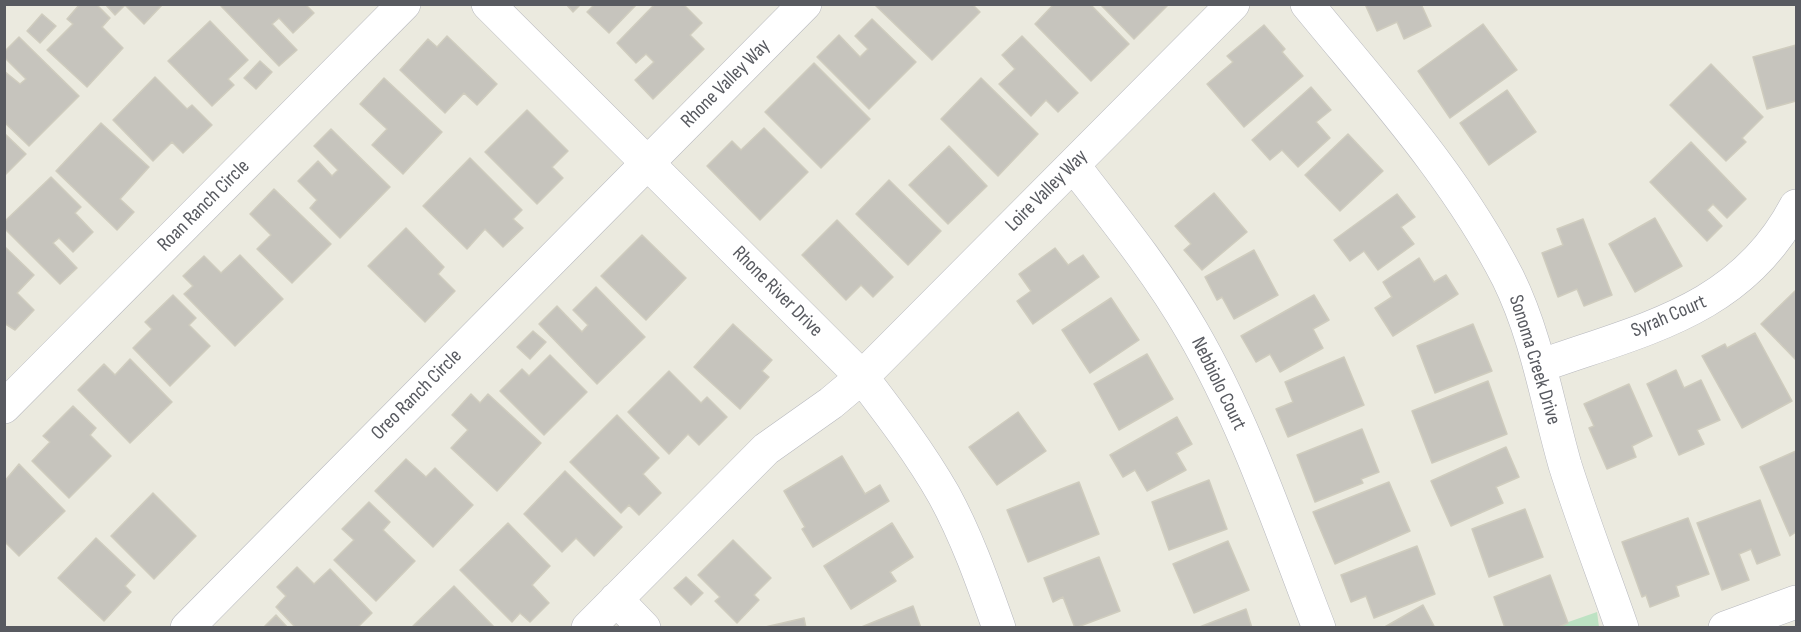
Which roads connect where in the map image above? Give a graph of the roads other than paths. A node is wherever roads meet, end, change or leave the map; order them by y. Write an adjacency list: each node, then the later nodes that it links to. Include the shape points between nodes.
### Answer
1 (404, 4): 11 (street, Roan Ranch Circle)
2 (488, 4): 6 (street, Rhone River Drive)
3 (805, 4): 6 (street, Rhone Valley Way)
4 (1233, 4): 7 (street, Loire Valley Way)
5 (1307, 4): 9 (street, Sonoma Creek Drive, via 1439,165 1477,221 1509,281)
6 (648, 163): 10 (street, Rhone River Drive); 14 (street, Oreo Ranch Circle)
7 (1072, 165): 10 (street, Loire Valley Way); 18 (street, Nebbiolo Court, via 1145,257 1219,380)
8 (1797, 206): 9 (street, Syrah Court, via 1758,261 1715,297 1678,317)
9 (1540, 366): 19 (street, Sonoma Creek Drive, via 1565,465)
10 (862, 377): 12 (street, via 766,448); 17 (street, Rhone River Drive, via 906,434 944,496 966,539)
11 (4, 407)
12 (616, 599): 15 (street); 16 (street)
13 (1797, 602): 20 (street)
14 (187, 627)
15 (588, 627)
16 (644, 627)
17 (999, 627)
18 (1319, 627)
19 (1622, 627)
20 (1725, 627)

